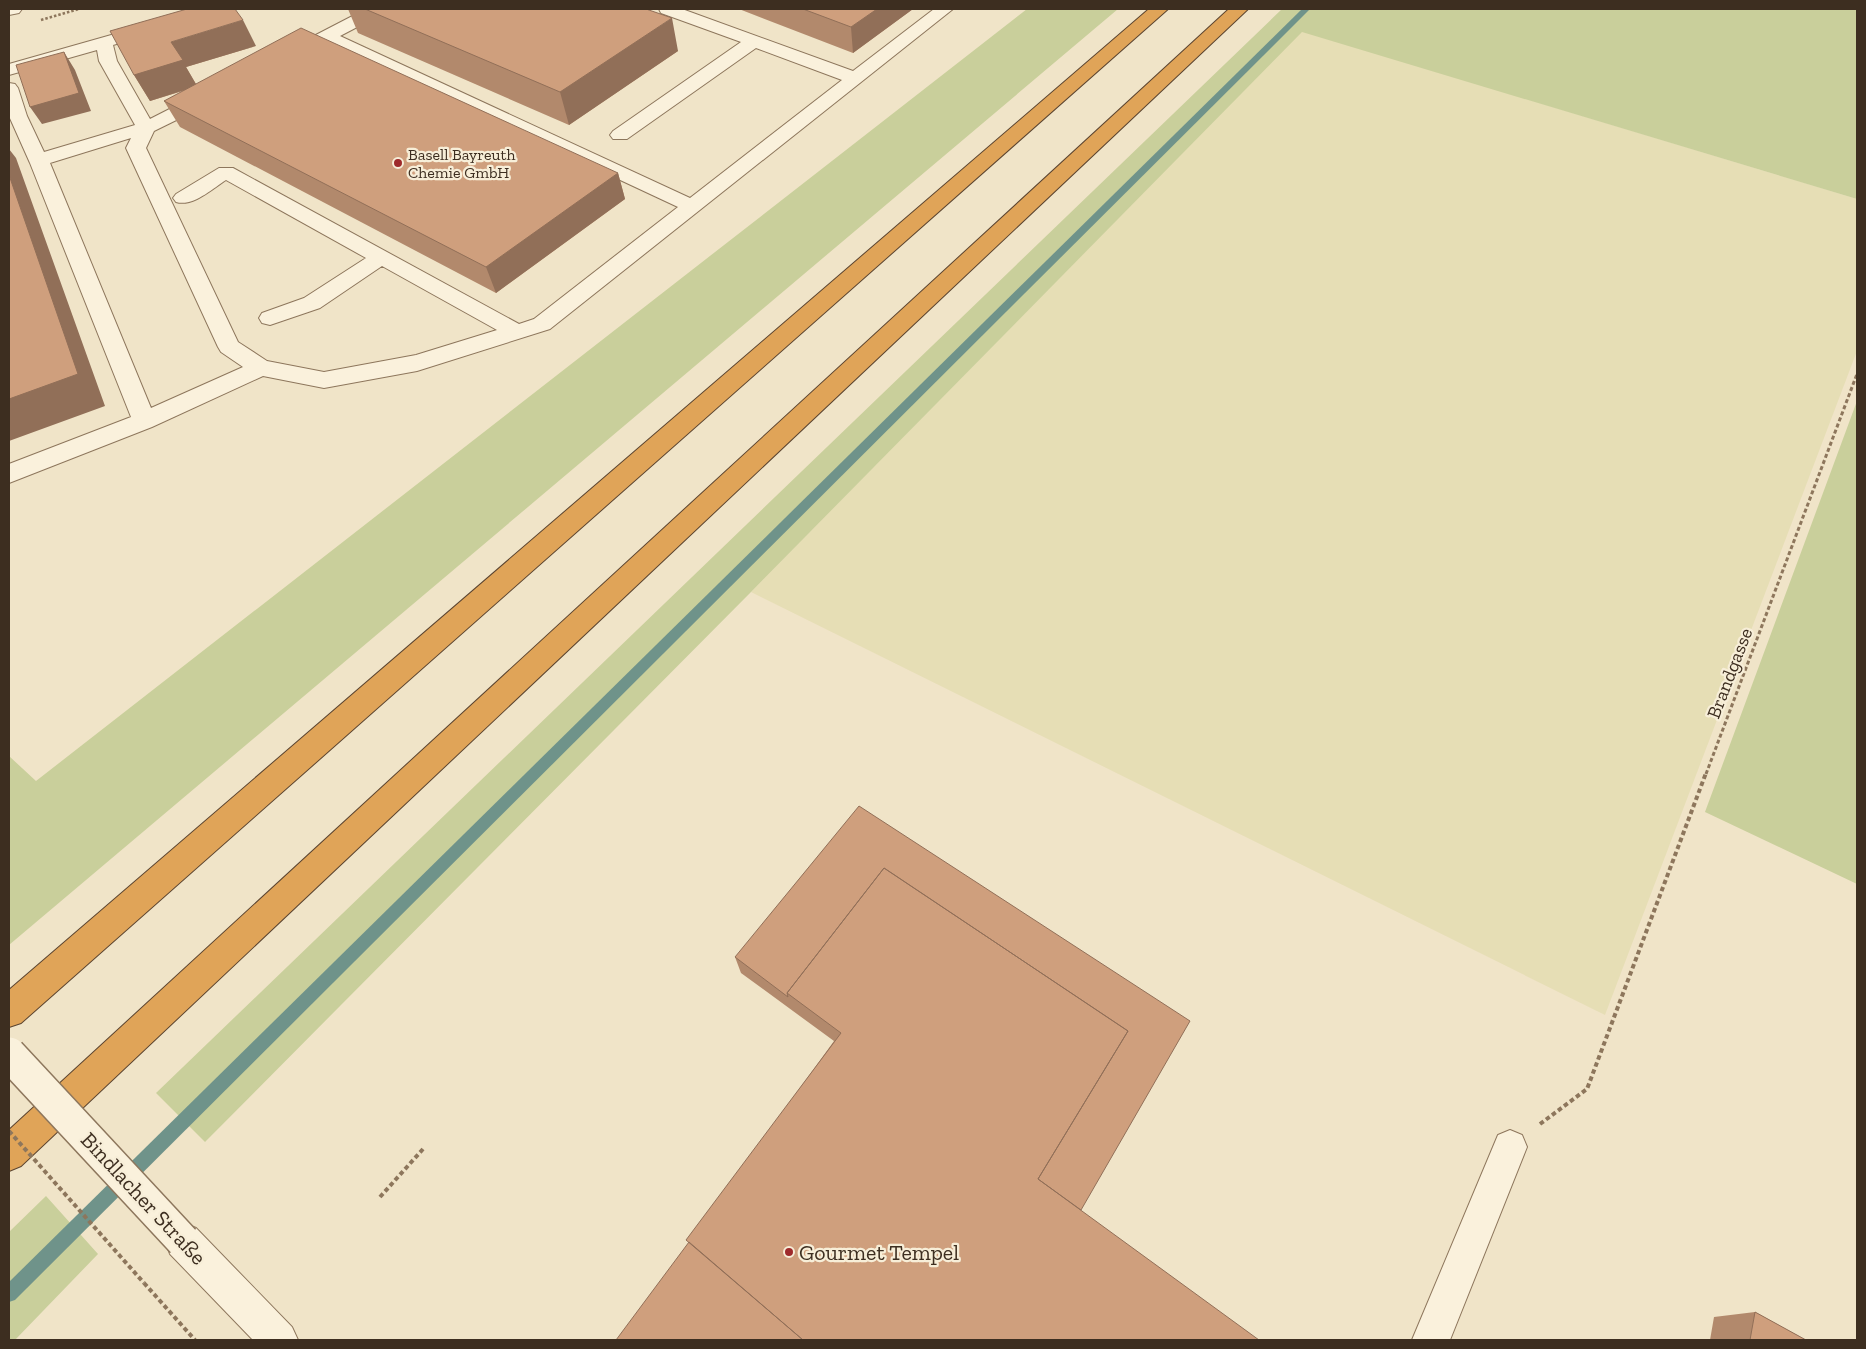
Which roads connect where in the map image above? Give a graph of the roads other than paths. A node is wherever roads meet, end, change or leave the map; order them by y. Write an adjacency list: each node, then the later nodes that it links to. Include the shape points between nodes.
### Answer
1 (13, 9): 8 (street)
2 (221, 9): 11 (street)
3 (378, 9): 9 (street)
4 (667, 9): 10 (street)
5 (944, 9): 14 (street)
6 (1159, 9): 29 (highway)
7 (1238, 9): 32 (highway)
8 (9, 10)
9 (327, 37): 12 (street); 22 (street)
10 (755, 41): 14 (street); 19 (street)
11 (104, 43): 13 (street); 18 (street, via 108,61)
12 (301, 50)
13 (9, 70)
14 (854, 78): 22 (street)
15 (9, 88): 17 (street)
16 (223, 89): 18 (street)
17 (13, 117): 20 (street)
18 (146, 128): 20 (street); 26 (street, via 136,148 229,347)
19 (620, 135)
20 (38, 160): 27 (street)
21 (183, 198): 23 (street, via 226,172)
22 (691, 206): 25 (street, via 542,324)
23 (381, 257): 24 (street, via 312,303); 25 (street)
24 (270, 318)
25 (517, 332): 26 (street, via 417,363 324,380)
26 (260, 368): 27 (street)
27 (144, 421): 28 (street)
28 (9, 474)
29 (9, 1011)
30 (9, 1054): 33 (street, Bindlacher Straße, bridge)
31 (1510, 1147): 34 (street)
32 (9, 1154)
33 (280, 1340)
34 (1431, 1340)

